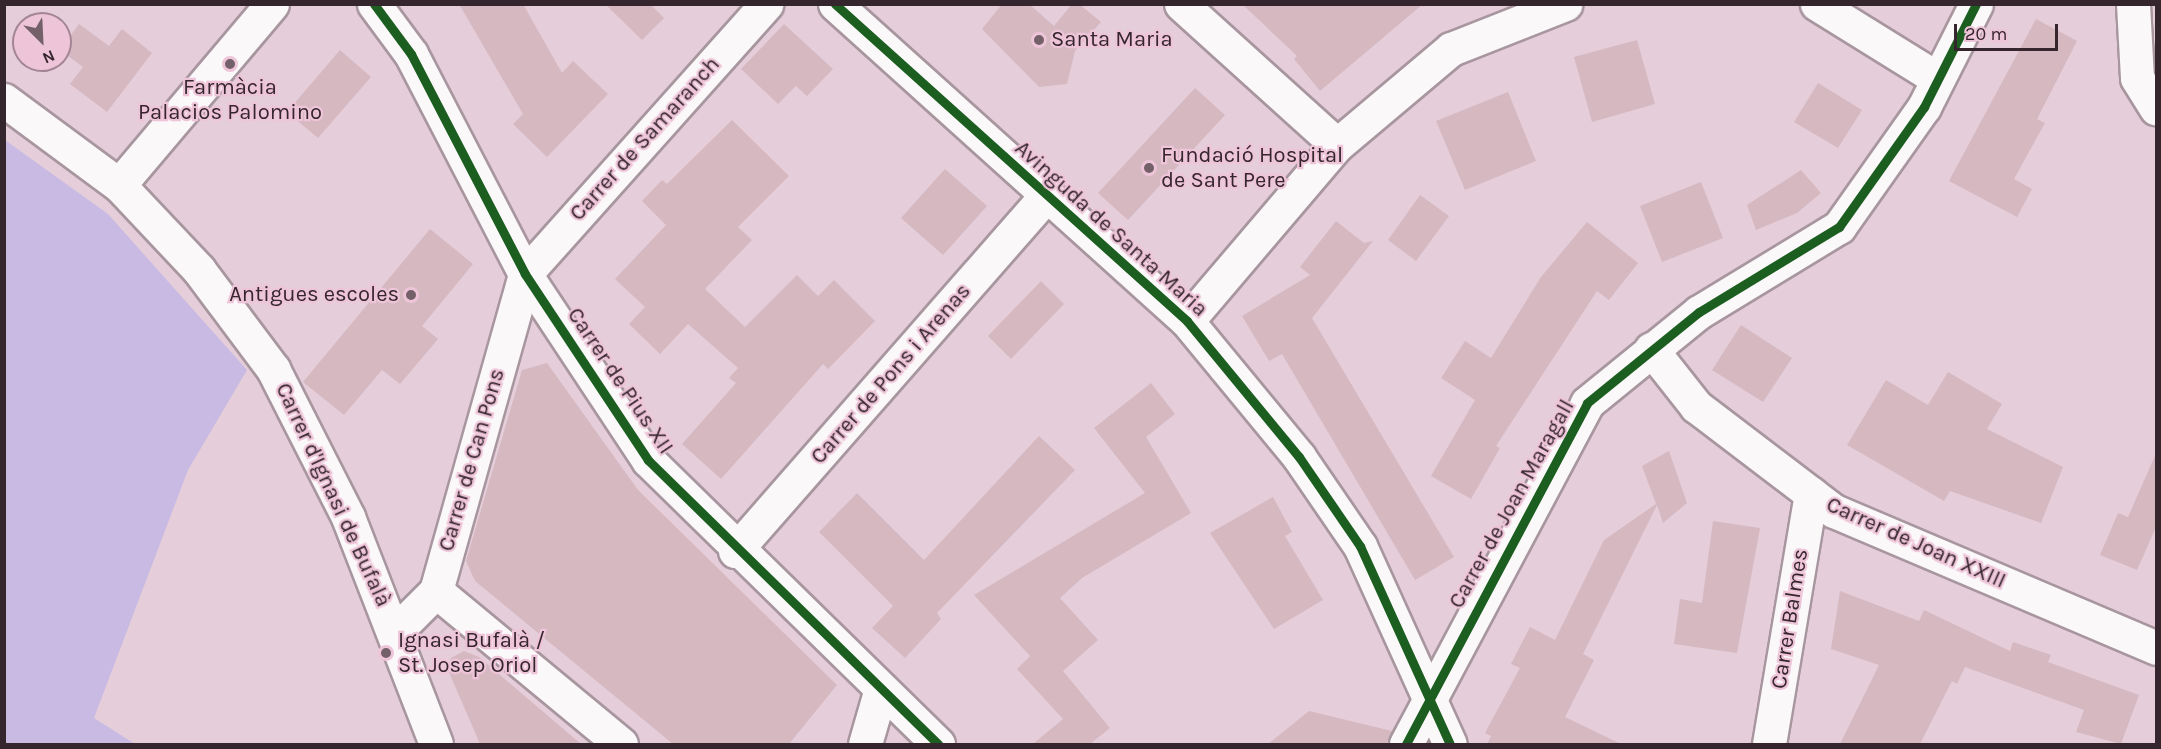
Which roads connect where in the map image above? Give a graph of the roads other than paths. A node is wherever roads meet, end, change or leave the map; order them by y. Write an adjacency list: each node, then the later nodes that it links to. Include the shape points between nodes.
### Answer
1 (272, 4): 14 (street)
2 (374, 4): 16 (street, Carrer de Pius XII, via 411,54)
3 (766, 4): 16 (street, Carrer de Samaranch)
4 (835, 4): 15 (street, Avinguda de Santa Maria)
5 (1181, 4): 13 (street)
6 (1565, 4): 13 (street, via 1451,49)
7 (1817, 4): 10 (street)
8 (1976, 4): 10 (street, Carrer de Joan Maragall)
9 (2133, 4): 12 (street, via 2137,78)
10 (1938, 79): 18 (street, Carrer de Joan Maragall, via 1839,227 1699,312)
11 (4, 100): 14 (street, Carrer d'Ignasi de Bufalà)
12 (2157, 109)
13 (1337, 145): 17 (street)
14 (119, 186): 22 (street, Carrer d'Ignasi de Bufalà, via 199,270 273,369 348,517)
15 (1046, 196): 17 (street, Avinguda de Santa Maria); 20 (street, Carrer de Pons i Arenas)
16 (525, 274): 20 (street, Carrer de Pius XII, via 648,460); 21 (street, Carrer de Can Pons)
17 (1187, 321): 25 (street, Avinguda de Santa Maria, via 1299,457 1360,546)
18 (1651, 349): 19 (street, Carrer de Joan XXIII, via 1696,406); 25 (street, Carrer de Joan Maragall, via 1587,403)
19 (1811, 493): 23 (street, Carrer de Joan XXIII, via 1834,511); 32 (street, Carrer Balmes)
20 (735, 551): 24 (street, Carrer de Pius XII)
21 (436, 591): 22 (street, Carrer de Can Pons); 27 (street)
22 (395, 632): 26 (street, Carrer d'Ignasi de Bufalà)
23 (2157, 648)
24 (880, 692): 28 (street); 29 (street, Carrer de Pius XII)
25 (1426, 700): 30 (street, Carrer de Joan Maragall); 31 (street, Avinguda de Santa Maria)
26 (431, 742)
27 (621, 744)
28 (865, 744)
29 (938, 744)
30 (1406, 744)
31 (1450, 744)
32 (1769, 744)

